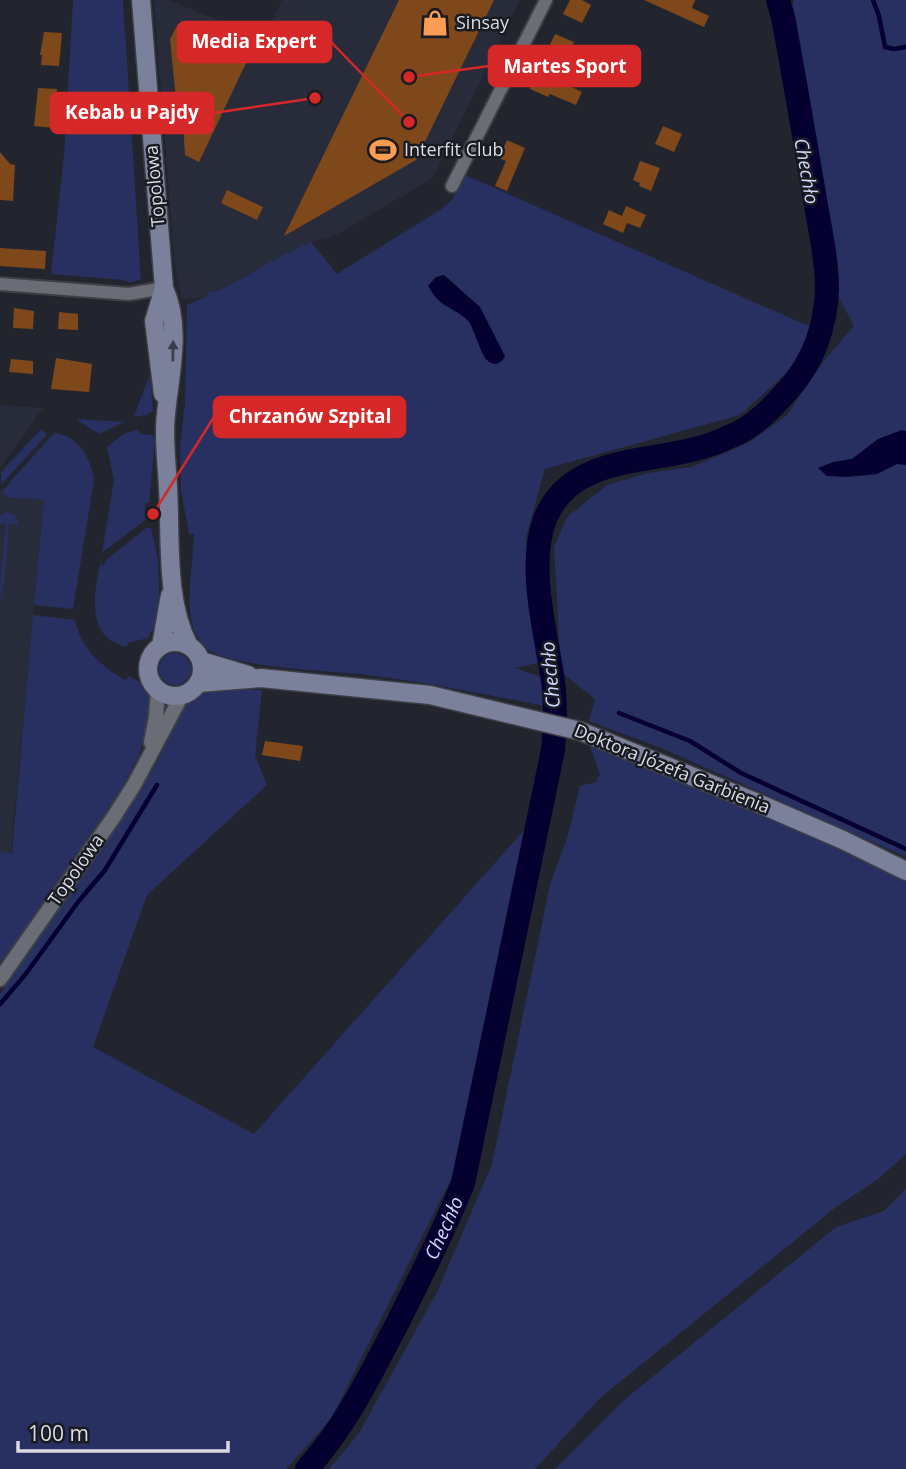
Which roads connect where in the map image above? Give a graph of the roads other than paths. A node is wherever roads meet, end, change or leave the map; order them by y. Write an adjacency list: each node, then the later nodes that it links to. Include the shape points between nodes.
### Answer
1 (141, 0): 5 (main road, Topolowa)
2 (547, 0): 3 (street)
3 (452, 186)
4 (0, 284): 5 (street, via 129,294)
5 (164, 288): 6 (main road, Topolowa, via 173,321 166,414)
6 (172, 585): 7 (main road, Topolowa); 8 (main road, Topolowa)
7 (161, 646): 8 (main road, via 180,642); 12 (main road, via 149,667)
8 (189, 646): 9 (main road)
9 (201, 661): 10 (main road, Doktora Józefa Garbienia); 11 (main road)
10 (261, 678): 11 (main road, Doktora Józefa Garbienia); 15 (main road, Doktora Józefa Garbienia, via 430,695 580,731 753,801)
11 (198, 683): 13 (main road)
12 (158, 689): 13 (main road); 14 (street, Topolowa)
13 (182, 695): 14 (street, Topolowa)
14 (148, 757): 16 (street, Topolowa, via 113,818)
15 (906, 871)
16 (0, 979)

